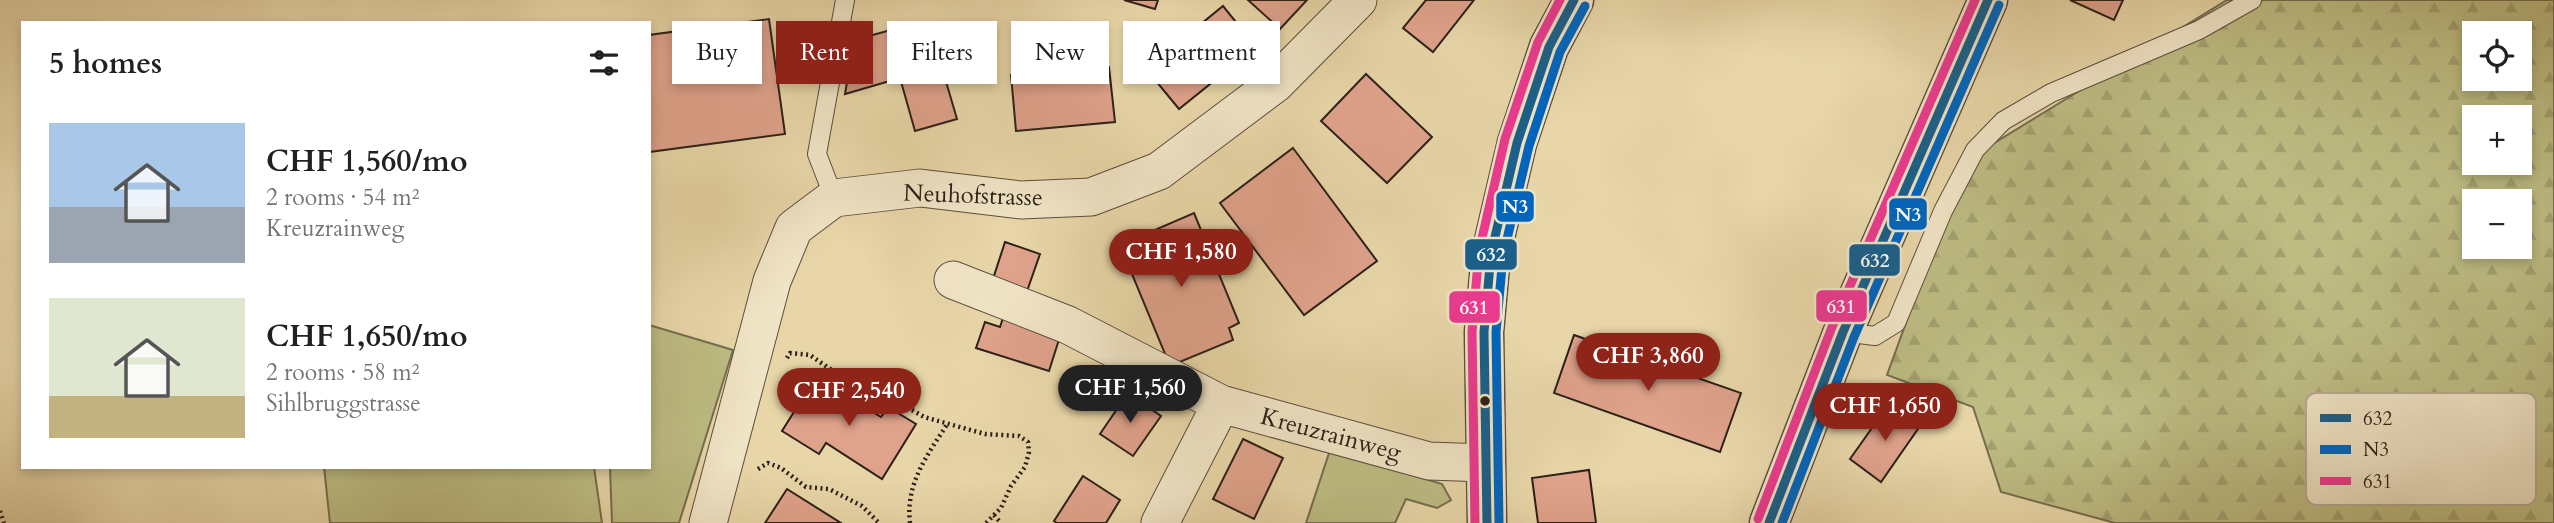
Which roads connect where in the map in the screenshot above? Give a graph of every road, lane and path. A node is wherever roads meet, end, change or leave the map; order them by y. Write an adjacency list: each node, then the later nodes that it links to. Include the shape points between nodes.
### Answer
1 (845, 0): 6 (lane, via 817,154)
2 (1359, 0): 6 (street, Neuhofstrasse, via 1275,84 1159,171 1091,197 1021,200 920,188)
3 (1574, 0): 12 (street, via 1549,47 1517,144 1491,254 1484,332)
4 (1988, 0): 8 (street)
5 (2252, 0): 8 (lane, via 2199,30 2051,93 2003,121 1975,150 1896,323 1875,336)
6 (834, 198): 13 (street, via 794,228 772,282)
7 (953, 280): 10 (street, Kreuzrainweg, via 1068,325)
8 (1843, 332): 24 (street)
9 (785, 363): 11 (path, via 790,353 810,355 856,387 888,396 924,417)
10 (1221, 404): 12 (street, Kreuzrainweg, via 1429,461); 22 (street)
11 (948, 424): 15 (path, via 985,434 1019,436 1028,442 1025,467); 19 (path, via 923,461 911,491)
12 (1485, 463): 23 (street)
13 (719, 481): 17 (street); 18 (path, via 741,484 768,463 806,486 829,488 862,506)
14 (0, 511): 16 (path)
15 (994, 515): 20 (path); 21 (path)
16 (4, 523)
17 (708, 523)
18 (879, 523)
19 (910, 523)
20 (986, 523)
21 (1001, 523)
22 (1160, 523)
23 (1487, 523)
24 (1769, 523)

